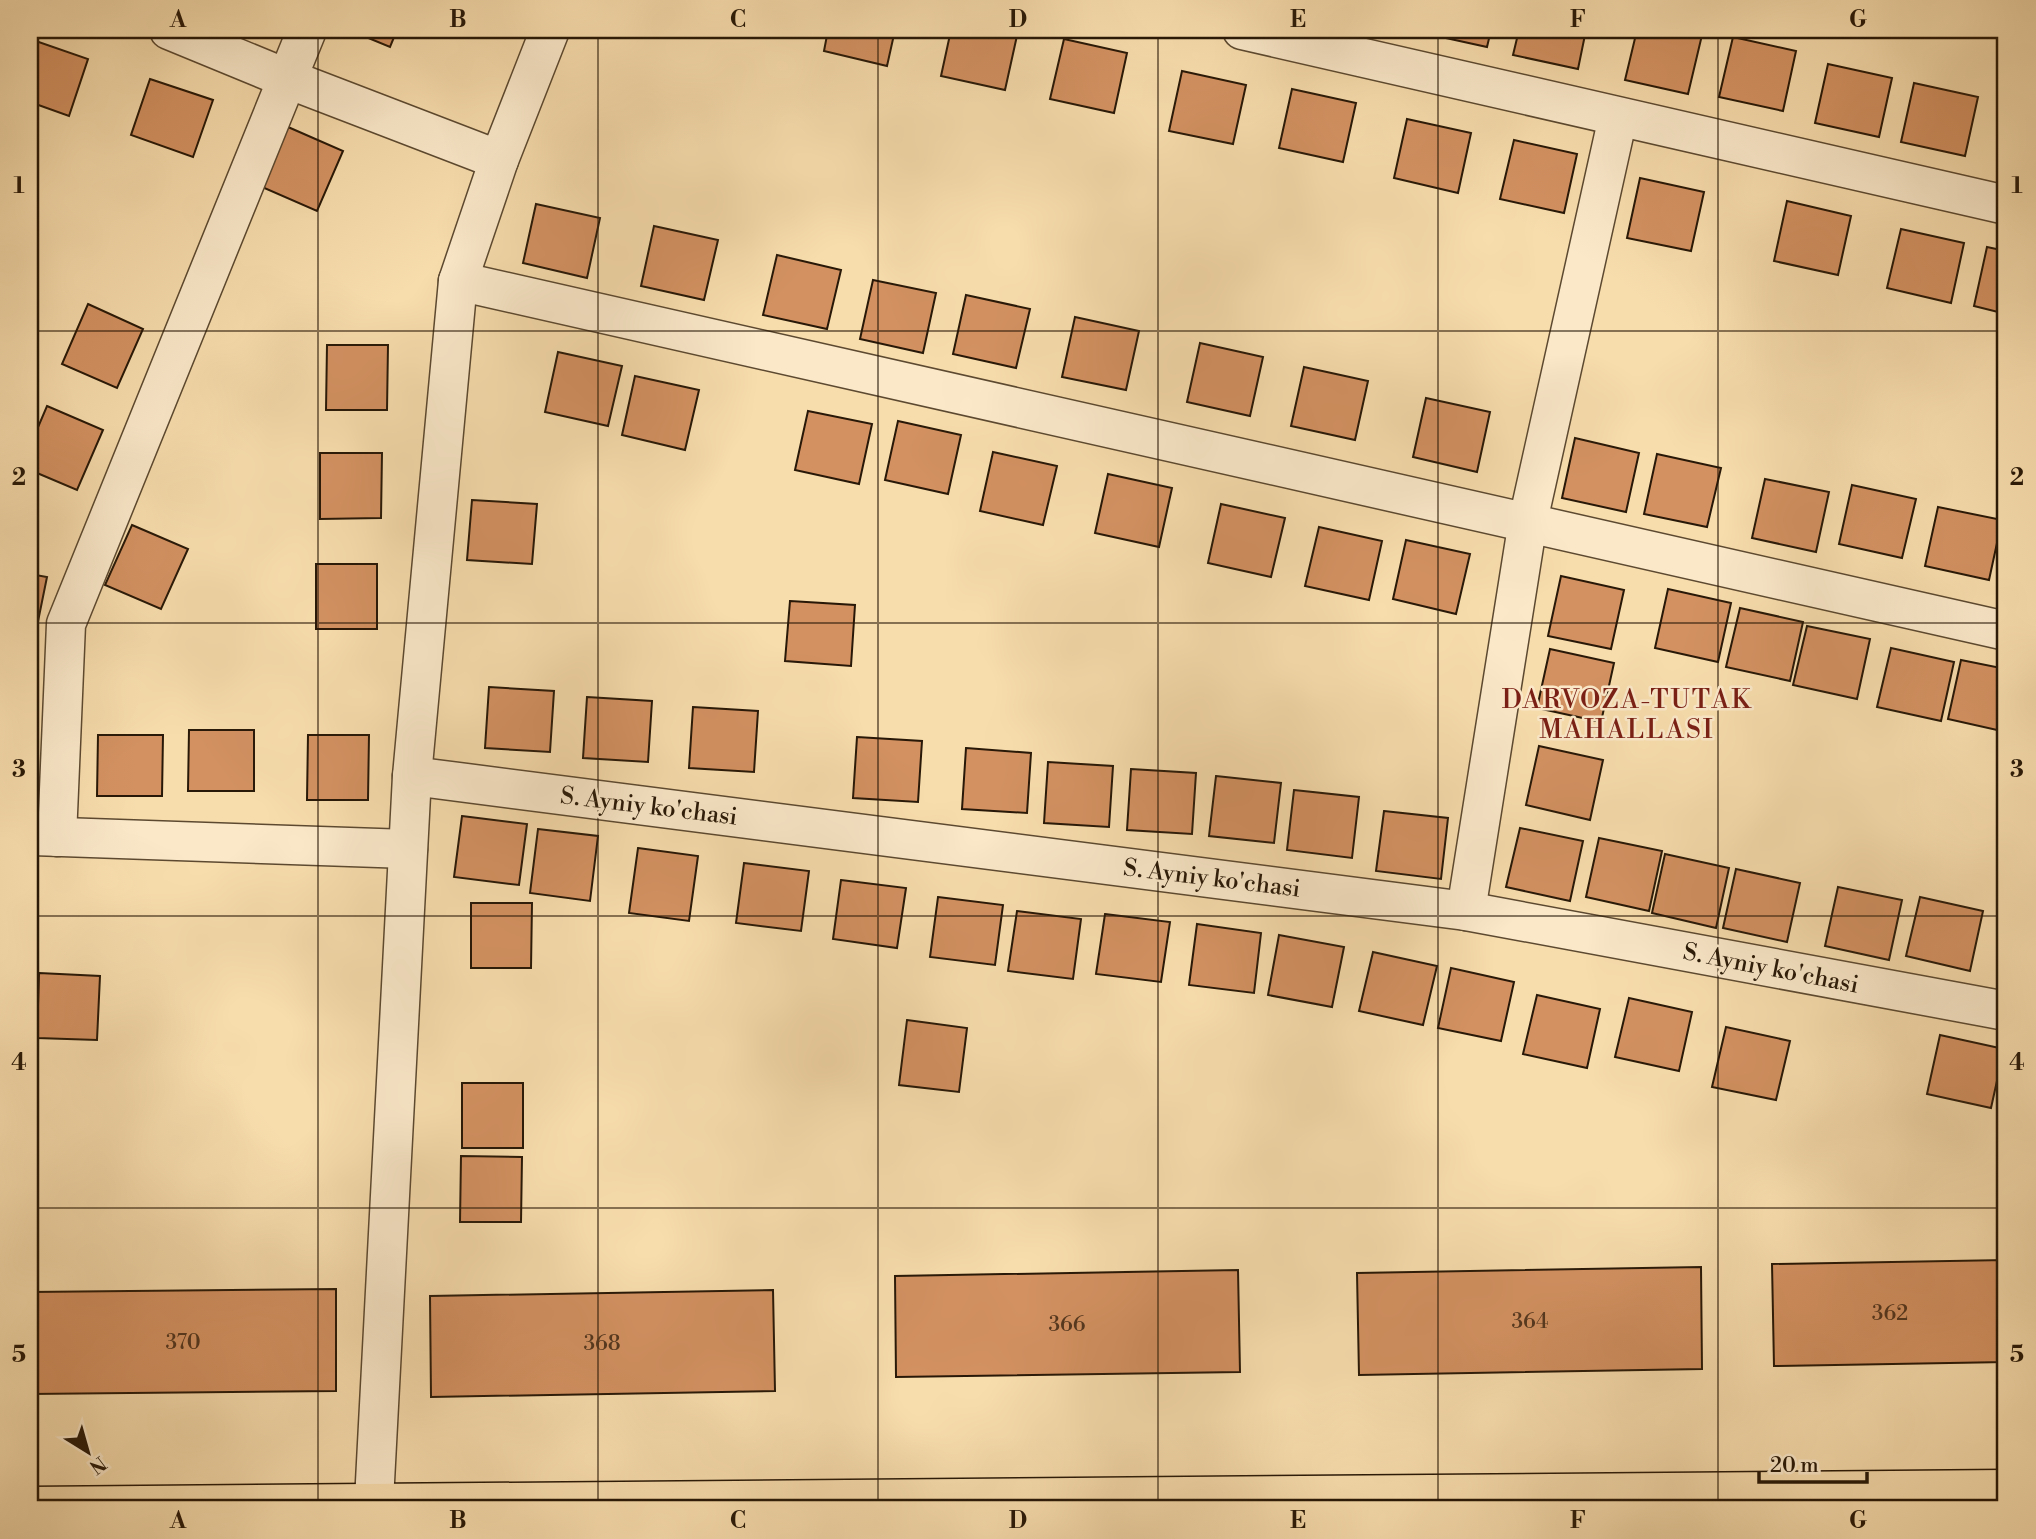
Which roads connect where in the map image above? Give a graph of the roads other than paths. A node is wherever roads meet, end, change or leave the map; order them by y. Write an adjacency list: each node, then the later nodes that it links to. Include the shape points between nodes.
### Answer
1 (169, 30): 5 (street)
2 (307, 30): 5 (street)
3 (550, 30): 7 (street)
4 (1242, 30): 6 (street)
5 (288, 79): 7 (street); 13 (street, via 66,624)
6 (1618, 117): 8 (street); 10 (street)
7 (499, 160): 9 (street)
8 (2006, 205)
9 (458, 281): 10 (street); 12 (street)
10 (1528, 521): 11 (street); 15 (street)
11 (2006, 631)
12 (412, 776): 14 (street); 15 (street, S. Ayniy ko'chasi)
13 (43, 836): 14 (street)
14 (408, 849): 19 (street)
15 (1466, 911): 16 (street, S. Ayniy ko'chasi)
16 (2006, 1011)
17 (2006, 1489): 18 (main road)
18 (1829, 1500): 19 (main road)
19 (374, 1501): 20 (main road)
20 (30, 1506)

